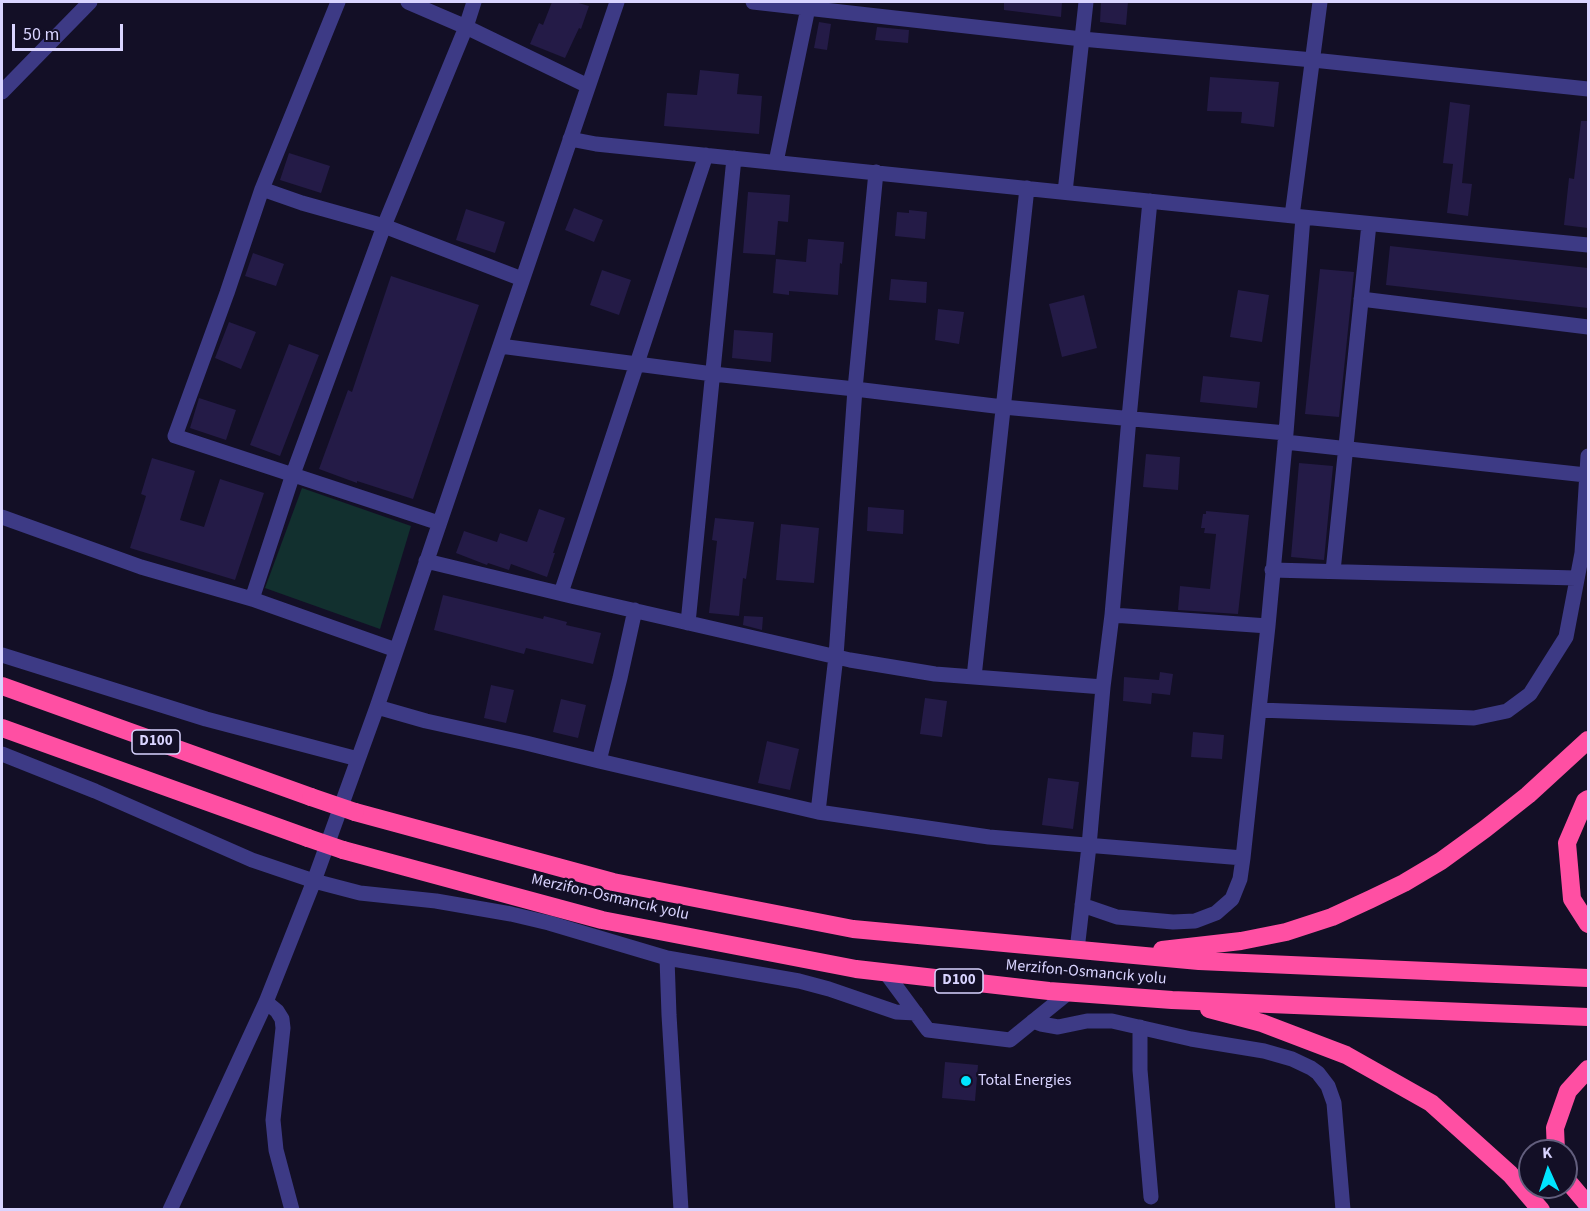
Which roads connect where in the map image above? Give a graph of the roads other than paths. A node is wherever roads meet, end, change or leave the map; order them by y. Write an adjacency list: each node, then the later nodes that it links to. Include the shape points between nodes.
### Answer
1 (90, 2): 16 (street)
2 (338, 2): 23 (street)
3 (408, 2): 11 (street)
4 (474, 2): 11 (street)
5 (617, 2): 14 (street)
6 (753, 2): 10 (street)
7 (1086, 2): 12 (street)
8 (1320, 2): 13 (street)
9 (828, 6): 10 (street); 12 (street)
10 (808, 8): 20 (street)
11 (466, 27): 14 (street); 28 (street)
12 (1082, 39): 13 (street); 24 (street)
13 (1313, 60): 15 (street); 26 (street)
14 (588, 86): 17 (street)
15 (1588, 89)
16 (2, 92)
17 (570, 139): 18 (street); 30 (street)
18 (706, 155): 19 (street); 34 (street)
19 (735, 158): 20 (street); 35 (street)
20 (776, 162): 21 (street)
21 (876, 172): 22 (street); 36 (street)
22 (1027, 188): 24 (street); 37 (street)
23 (262, 189): 28 (street); 42 (street, via 176,436)
24 (1065, 192): 25 (street)
25 (1150, 201): 26 (street); 38 (street)
26 (1297, 217): 27 (street); 39 (street)
27 (1369, 224): 29 (street); 31 (street)
28 (384, 226): 30 (street); 42 (street)
29 (1588, 244)
30 (522, 279): 33 (street)
31 (1361, 299): 32 (street); 40 (street)
32 (1588, 327)
33 (500, 346): 34 (street); 45 (street)
34 (637, 365): 35 (street); 50 (street)
35 (713, 374): 36 (street); 54 (street)
36 (855, 389): 37 (street); 58 (street)
37 (1003, 407): 38 (street); 59 (street)
38 (1129, 418): 39 (street); 53 (street)
39 (1286, 438): 40 (street); 47 (street)
40 (1345, 449): 43 (street); 48 (street)
41 (1588, 456): 43 (street)
42 (293, 474): 45 (street); 51 (street)
43 (1586, 475): 49 (street, via 1582,553)
44 (2, 517): 51 (street, via 141,567)
45 (439, 523): 46 (street)
46 (426, 561): 50 (street); 56 (street)
47 (1272, 570): 48 (street); 55 (street)
48 (1333, 571): 49 (street)
49 (1576, 578): 63 (street, via 1566,637 1530,694 1507,711 1473,718)
50 (561, 593): 52 (street)
51 (252, 599): 56 (street)
52 (635, 610): 54 (street); 68 (street)
53 (1112, 615): 55 (street); 61 (street)
54 (688, 623): 58 (street)
55 (1268, 626): 63 (street)
56 (396, 650): 62 (street)
57 (2, 655): 67 (street, via 206,719)
58 (836, 656): 59 (street); 70 (street)
59 (974, 677): 61 (street)
60 (2, 686): 76 (highway, Merzifon-Osmancık yolu / D100, bridge, via 355,812 613,882 853,929)
61 (1103, 687): 71 (street)
62 (377, 707): 67 (street); 68 (street)
63 (1258, 710): 72 (street)
64 (2, 728): 79 (highway, Merzifon-Osmancık yolu / D100, bridge, via 343,850 602,920)
65 (1588, 740): 77 (highway, via 1528,795 1441,861 1332,917 1241,941)
66 (2, 754): 73 (street, via 252,860)
67 (358, 759): 73 (street)
68 (599, 761): 70 (street)
69 (1588, 799): 75 (highway, via 1567,843 1572,899)
70 (818, 812): 71 (street, via 989,837)
71 (1089, 846): 72 (street); 74 (street)
72 (1244, 858): 74 (street, via 1232,899 1216,913 1195,921 1117,917)
73 (314, 881): 78 (street, via 360,893 511,914); 83 (street)
74 (1082, 905): 76 (street)
75 (1588, 924)
76 (1077, 950): 77 (highway, Merzifon-Osmancık yolu / D100)
77 (1124, 954): 80 (highway, Merzifon-Osmancık yolu / D100, via 1199,961)
78 (668, 958): 84 (street, via 799,981 896,1012); 95 (street)
79 (886, 973): 81 (highway, Merzifon-Osmancık yolu / D100); 84 (street)
80 (1588, 978)
81 (1068, 993): 82 (highway, Merzifon-Osmancık yolu / D100); 86 (street)
82 (1172, 1000): 85 (highway, Merzifon-Osmancık yolu / D100); 97 (highway, via 1262,1023 1356,1060 1431,1103 1510,1174)
83 (266, 1002): 93 (street); 94 (street, via 277,1011 284,1028 273,1120 276,1150)
84 (916, 1013): 86 (street, via 928,1030 1010,1040)
85 (1588, 1017)
86 (1033, 1021): 87 (street, via 1058,1027 1087,1021)
87 (1140, 1027): 91 (street); 96 (street, via 1264,1051 1292,1059 1318,1073 1334,1102)
88 (1588, 1069): 89 (highway, via 1568,1091 1555,1128)
89 (1555, 1139)
90 (1578, 1193): 92 (highway)
91 (1151, 1197)
92 (1588, 1205)
93 (170, 1209)
94 (292, 1209)
95 (681, 1209)
96 (1344, 1209)
97 (1542, 1209)

